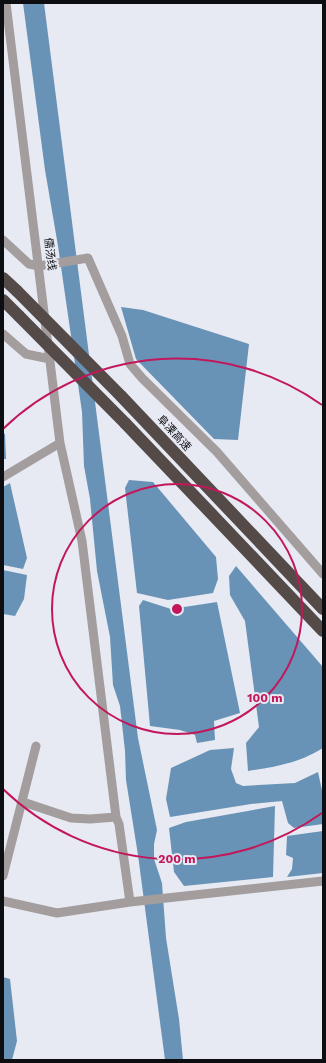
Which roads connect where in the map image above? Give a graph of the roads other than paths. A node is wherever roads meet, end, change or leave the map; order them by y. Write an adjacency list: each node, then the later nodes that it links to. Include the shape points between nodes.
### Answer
1 (5, 6): 3 (street, 儒汤线)
2 (3, 240): 3 (street, via 29,264)
3 (39, 266): 7 (street, 儒汤线); 10 (street, via 88,258 122,336 130,364 217,452)
4 (3, 278): 11 (highway, 阜溧高速, bridge, via 120,396)
5 (3, 300): 12 (highway, bridge, via 125,423)
6 (3, 334): 7 (street, via 26,354)
7 (50, 359): 8 (street, 儒汤线)
8 (60, 443): 9 (street); 15 (street, 儒汤线, via 82,541)
9 (3, 477)
10 (323, 574)
11 (323, 609)
12 (323, 631)
13 (36, 746): 14 (street)
14 (23, 802): 15 (street, via 71,818); 16 (street)
15 (116, 817): 19 (street, 儒汤线)
16 (3, 876)
17 (323, 881): 19 (street)
18 (3, 901): 19 (street, via 57,913)
19 (130, 902)

